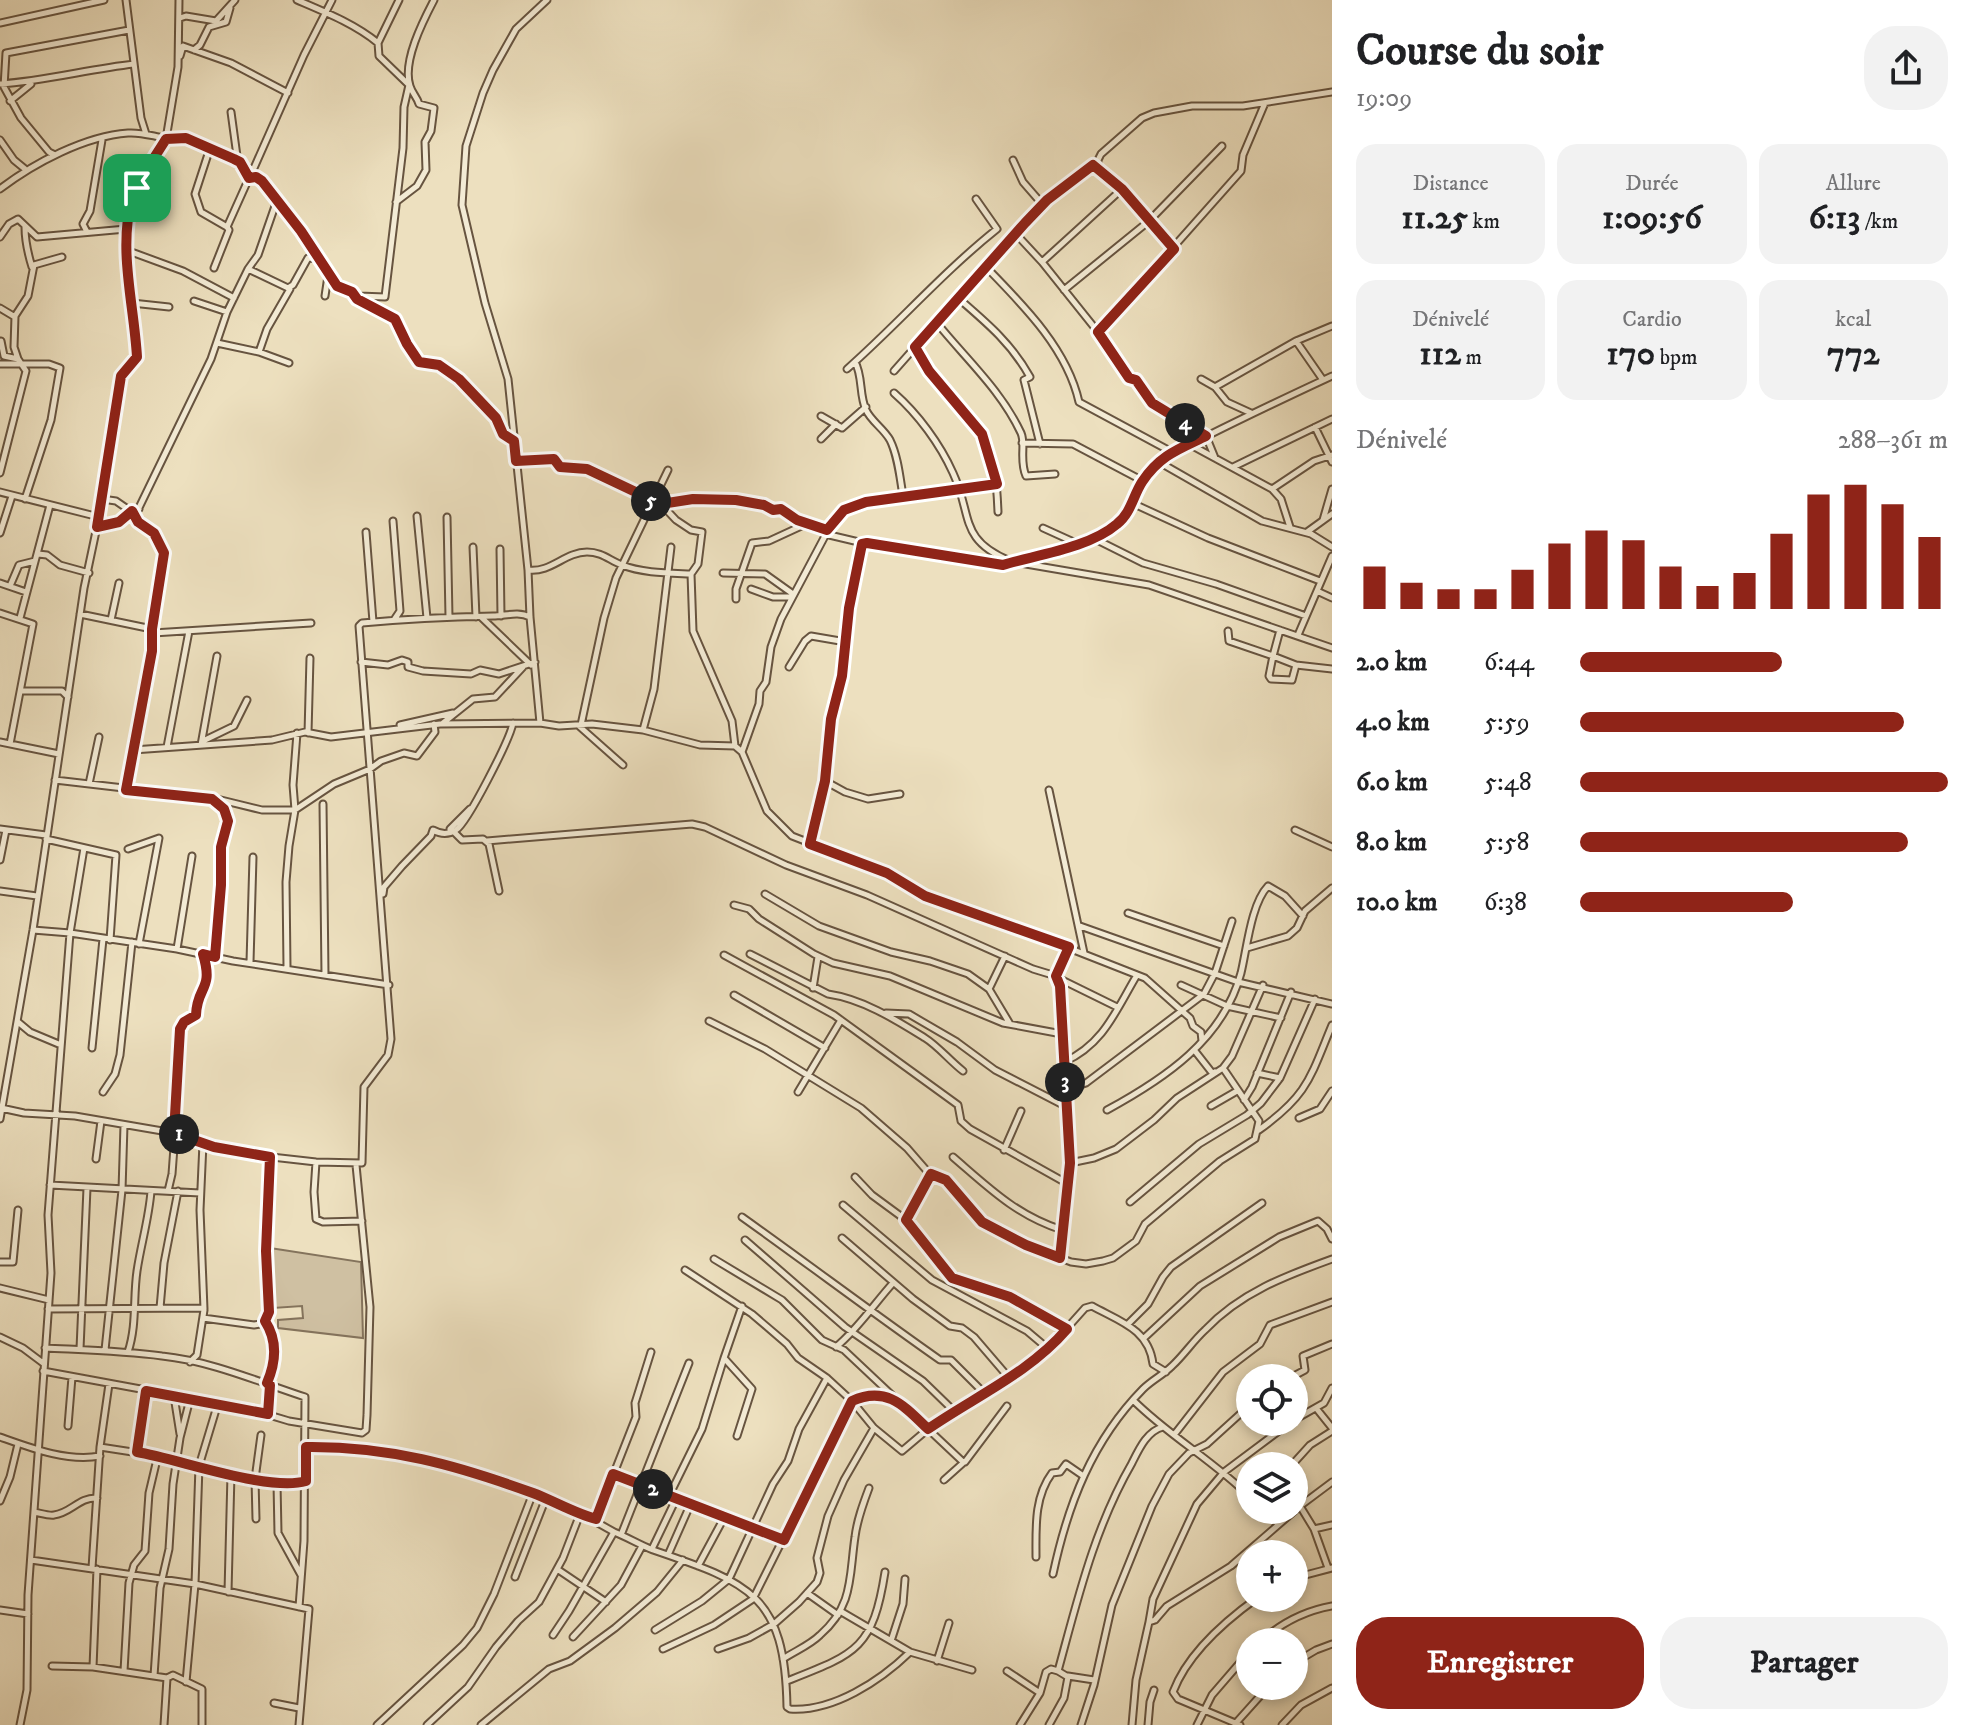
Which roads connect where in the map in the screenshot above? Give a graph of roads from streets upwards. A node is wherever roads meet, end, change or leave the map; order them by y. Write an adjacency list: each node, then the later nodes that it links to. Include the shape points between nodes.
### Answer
1 (104, 0): 13 (street)
2 (126, 0): 14 (street)
3 (179, 0): 12 (street)
4 (235, 0): 11 (street)
5 (297, 0): 10 (street)
6 (332, 0): 10 (street)
7 (399, 0): 15 (street)
8 (434, 0): 21 (street, via 411,54)
9 (547, 0): 101 (street, via 516,29 493,70 474,119 463,171 462,205 508,379)
10 (319, 7): 15 (street); 23 (street)
11 (230, 8): 12 (street, via 216,21); 16 (street, via 227,22 209,27)
12 (179, 19): 17 (street)
13 (0, 23)
14 (129, 30): 18 (street); 20 (street, via 6,53)
15 (378, 43): 21 (street, via 379,56)
16 (194, 50): 17 (street, via 183,46); 23 (street)
17 (178, 61): 28 (street)
18 (134, 64): 19 (street); 27 (street)
19 (33, 82): 20 (street); 24 (street)
20 (2, 85): 24 (street)
21 (409, 85): 43 (street); 43 (street, via 419,104 434,109 425,142 426,170 417,186)
22 (1332, 92): 25 (street)
23 (288, 93): 35 (street, via 254,168)
24 (10, 101): 33 (street)
25 (1265, 103): 36 (street, via 1154,113 1101,154); 52 (street, via 1241,171)
26 (231, 112): 35 (street)
27 (146, 134): 28 (street); 30 (street)
28 (166, 139): 32 (street, via 186,138); 48 (street, via 135,192)
29 (0, 140): 37 (street, via 22,169)
30 (102, 140): 33 (street); 49 (street, via 83,224)
31 (1222, 146): 45 (street)
32 (210, 148): 35 (street); 47 (street, via 195,194 201,212)
33 (55, 155): 37 (street)
34 (1013, 160): 44 (street)
35 (240, 162): 38 (street)
36 (1098, 168): 40 (street); 44 (street, via 1086,169)
37 (30, 169): 39 (street)
38 (249, 178): 41 (street, via 262,181); 47 (street)
39 (0, 189)
40 (1122, 189): 45 (street); 56 (street)
41 (275, 198): 55 (street); 59 (street, via 258,255)
42 (976, 199): 83 (street, via 997,229 956,261)
43 (396, 202): 64 (street, via 386,295)
44 (1043, 205): 50 (street)
45 (1149, 221): 52 (street); 63 (street)
46 (24, 226): 49 (street, via 37,237); 51 (street, via 14,220); 60 (street)
47 (227, 227): 58 (street)
48 (126, 229): 49 (street); 53 (street)
49 (87, 232)
50 (1016, 234): 56 (street); 57 (street)
51 (0, 237)
52 (1174, 249): 76 (street)
53 (126, 250): 66 (street); 69 (street)
54 (62, 257): 60 (street, via 37,262)
55 (320, 259): 61 (street); 62 (street, via 308,258)
56 (1042, 262): 63 (street)
57 (985, 266): 67 (street); 105 (street, via 1043,331 1069,370 1079,402)
58 (214, 268)
59 (248, 269): 62 (street); 66 (street)
60 (33, 271): 73 (street, via 30,293)
61 (328, 275): 64 (street); 65 (street)
62 (291, 287): 81 (street)
63 (1064, 290): 76 (street)
64 (354, 294): 101 (street, via 395,319 419,362 439,365 459,379)
65 (325, 296)
66 (234, 298): 72 (street)
67 (958, 298): 74 (street); 103 (street, via 1020,357 1030,377 1024,380)
68 (194, 301): 72 (street)
69 (132, 303): 70 (street); 123 (street, via 137,357 121,376)
70 (169, 307)
71 (0, 308): 73 (street)
72 (227, 312): 79 (street)
73 (15, 318): 82 (street, via 14,347)
74 (937, 323): 80 (street); 102 (street, via 994,389 1024,438)
75 (1332, 326): 78 (street)
76 (1098, 332): 99 (street, via 1152,403)
77 (1, 341): 82 (street, via 4,356)
78 (1296, 341): 90 (street); 91 (street)
79 (217, 343): 81 (street); 129 (street)
80 (915, 347): 87 (street); 115 (street, via 982,434)
81 (259, 352): 84 (street)
82 (20, 361): 85 (street); 112 (street, via 26,371); 122 (street, via 60,368 51,420)
83 (855, 362): 86 (street); 93 (street)
84 (289, 363)
85 (0, 364)
86 (847, 369)
87 (894, 371)
88 (1332, 376): 90 (street)
89 (1201, 379): 91 (street)
90 (1323, 380): 94 (street)
91 (1215, 387): 94 (street, via 1227,402)
92 (894, 393): 116 (street, via 940,450)
93 (866, 407): 97 (street, via 843,428); 121 (street, via 891,442)
94 (1252, 414): 99 (street)
95 (821, 416): 97 (street)
96 (1332, 419): 98 (street)
97 (836, 424): 100 (street)
98 (1315, 427): 107 (street); 110 (street)
99 (1206, 436): 104 (street); 106 (street)
100 (821, 439)
101 (514, 441): 108 (street)
102 (1022, 443): 103 (street); 113 (street, via 1026,476)
103 (1040, 444): 114 (street, via 1073,444)
104 (1188, 444): 105 (street); 106 (street)
105 (1171, 452): 109 (street)
106 (1215, 458): 110 (street)
107 (1331, 458): 117 (street, via 1314,461)
108 (516, 461): 124 (street, via 554,459 560,467 599,474); 155 (street)
109 (1159, 462): 114 (street); 137 (street, via 1262,521)
110 (1233, 467): 117 (street)
111 (668, 470): 124 (street)
112 (0, 473)
113 (1055, 474)
114 (1143, 481): 125 (street)
115 (997, 484): 116 (street); 128 (street)
116 (960, 489): 121 (street); 153 (street, via 975,537)
117 (1272, 489): 137 (street)
118 (1332, 489): 133 (street)
119 (0, 492): 120 (street)
120 (12, 496): 122 (street); 142 (street)
121 (903, 496): 140 (street, via 850,507)
122 (25, 499): 127 (street)
123 (102, 499): 129 (street, via 116,501); 131 (street)
124 (650, 501): 126 (street); 154 (street)
125 (1132, 503): 143 (street, via 1116,525); 161 (street)
126 (661, 504): 135 (street, via 736,500 781,509); 160 (street, via 676,520 702,532 698,564)
127 (50, 505): 131 (street); 150 (street)
128 (998, 512)
129 (133, 515): 136 (street); 185 (street, via 154,533 164,553)
130 (417, 516): 179 (street)
131 (99, 517): 136 (street)
132 (447, 517): 175 (street)
133 (1329, 518): 141 (street)
134 (393, 521): 181 (street, via 400,611)
135 (809, 523): 140 (street); 159 (street, via 752,543)
136 (97, 527): 156 (street)
137 (1290, 527): 141 (street)
138 (1043, 528): 145 (street)
139 (366, 532): 182 (street)
140 (826, 532): 144 (street); 168 (street)
141 (1306, 532): 148 (street)
142 (0, 533)
143 (1092, 538): 145 (street); 174 (street, via 1143,563)
144 (864, 543): 153 (street, via 1003,565); 189 (street)
145 (1076, 543): 153 (street, via 1043,557)
146 (473, 547): 176 (street)
147 (671, 547): 157 (street)
148 (1332, 547)
149 (500, 549): 173 (street)
150 (38, 554): 152 (street); 156 (street)
151 (1332, 556): 161 (street)
152 (35, 561): 164 (street, via 19,565); 167 (street)
153 (1010, 561): 184 (street, via 1149,585)
154 (621, 565): 155 (street, via 589,552 547,569); 157 (street); 205 (street)
155 (528, 570): 177 (street)
156 (89, 573): 172 (street)
157 (669, 573): 160 (street); 208 (street, via 654,689)
158 (723, 573): 159 (street)
159 (743, 573): 168 (street, via 765,574); 170 (street)
160 (691, 574): 216 (street, via 693,631 732,721)
161 (1320, 581): 166 (street)
162 (0, 583): 164 (street)
163 (119, 583): 180 (street)
164 (10, 586): 167 (street)
165 (751, 589): 168 (street, via 773,597)
166 (1317, 591): 169 (street); 174 (street)
167 (26, 592): 178 (street)
168 (792, 595): 219 (street, via 771,647 766,682)
169 (1332, 598)
170 (736, 599)
171 (0, 613): 178 (street)
172 (80, 614): 180 (street); 200 (street)
173 (501, 616): 176 (street); 177 (street)
174 (1306, 616): 188 (street)
175 (449, 617): 176 (street); 179 (street)
176 (478, 617): 195 (street)
177 (530, 617): 195 (street)
178 (20, 618): 199 (street, via 33,624)
179 (427, 618): 181 (street)
180 (111, 620): 185 (street)
181 (394, 620): 182 (street)
182 (373, 622): 194 (street, via 359,626)
183 (311, 623): 186 (street)
184 (1280, 630): 188 (street); 192 (street)
185 (152, 631): 186 (street); 218 (street)
186 (189, 631): 217 (street)
187 (1228, 631): 192 (street, via 1229,641)
188 (1298, 635): 190 (street)
189 (846, 642): 197 (street, via 811,636); 224 (street)
190 (1332, 648)
191 (217, 656): 214 (street)
192 (1273, 656): 196 (street); 196 (street, via 1271,679 1292,680)
193 (310, 658): 211 (street)
194 (361, 659): 195 (street, via 388,665 402,660 423,671 471,674 502,674); 209 (street)
195 (531, 665): 202 (street, via 495,697 473,699); 203 (street)
196 (1296, 665): 198 (street)
197 (789, 667)
198 (1332, 669)
199 (21, 691): 200 (street, via 62,691); 215 (street)
200 (68, 697): 220 (street)
201 (247, 700): 214 (street, via 234,726)
202 (454, 713): 204 (street); 207 (street)
203 (540, 723): 205 (street); 206 (street)
204 (437, 724): 206 (street); 207 (street); 222 (street, via 417,756 404,753)
205 (580, 725): 208 (street); 221 (street)
206 (512, 726): 234 (street, via 465,820)
207 (393, 729): 209 (street)
208 (643, 730): 216 (street, via 700,745)
209 (367, 731): 211 (street, via 326,737); 222 (street)
210 (297, 733): 211 (street); 214 (street, via 272,740); 231 (street)
211 (308, 733)
212 (99, 737): 225 (street)
213 (0, 742): 215 (street)
214 (202, 743): 217 (street)
215 (10, 744): 220 (street)
216 (735, 746): 219 (street)
217 (167, 747): 218 (street)
218 (133, 750): 226 (street)
219 (742, 752): 237 (street, via 767,811 787,832)
220 (59, 754): 223 (street)
221 (623, 765)
222 (370, 769): 231 (street, via 334,784); 249 (street)
223 (55, 780): 225 (street); 235 (street)
224 (825, 781): 228 (street, via 868,799); 237 (street)
225 (89, 784): 226 (street)
226 (126, 790): 229 (street)
227 (1049, 790): 254 (street)
228 (900, 794)
229 (212, 799): 231 (street, via 262,810); 269 (street, via 228,821 221,847)
230 (323, 804): 273 (street)
231 (295, 810): 271 (street, via 286,882)
232 (3, 830): 235 (street); 243 (street)
233 (1295, 830): 238 (street)
234 (452, 832): 236 (street, via 462,840); 249 (street, via 433,830 384,887)
235 (46, 837): 239 (street); 248 (street)
236 (487, 841): 246 (street); 268 (street, via 692,824)
237 (810, 844): 260 (street, via 887,873 925,896)
238 (1332, 847)
239 (84, 848): 256 (street); 257 (street, via 116,855)
240 (128, 849): 258 (street, via 159,838)
241 (192, 856): 262 (street)
242 (253, 857): 270 (street)
243 (0, 860)
244 (1332, 888): 252 (street)
245 (0, 891): 248 (street)
246 (499, 891)
247 (765, 894): 281 (street, via 819,926 968,974)
248 (37, 896): 255 (street)
249 (380, 903): 277 (street)
250 (734, 905): 267 (street, via 749,909)
251 (1128, 913): 259 (street)
252 (1303, 916): 261 (street, via 1288,936); 261 (street, via 1268,886)
253 (1232, 921): 259 (street)
254 (1080, 926): 263 (street); 272 (street)
255 (33, 930): 256 (street); 295 (street)
256 (70, 933): 257 (street); 300 (street)
257 (106, 939): 258 (street); 301 (street)
258 (136, 943): 262 (street); 313 (street, via 120,1055)
259 (1224, 946): 272 (street)
260 (1069, 947): 263 (street); 275 (street)
261 (1246, 948): 276 (street)
262 (177, 949): 264 (street)
263 (1084, 953): 274 (street)
264 (203, 954): 269 (street); 328 (street, via 208,984 196,1015 184,1022 179,1037)
265 (750, 954): 280 (street)
266 (724, 955): 293 (street)
267 (818, 956): 280 (street); 297 (street, via 890,976)
268 (1005, 956): 275 (street); 281 (street)
269 (215, 957): 270 (street)
270 (250, 962): 271 (street)
271 (287, 967): 273 (street)
272 (1215, 973): 276 (street); 283 (street)
273 (325, 975): 277 (street)
274 (1137, 975): 288 (street); 289 (street)
275 (1057, 977): 288 (street); 298 (street)
276 (1238, 982): 279 (street); 287 (street)
277 (389, 985): 336 (street, via 391,1045 364,1087 363,1162)
278 (1181, 985): 283 (street)
279 (1263, 985): 282 (street); 290 (street)
280 (813, 988): 291 (street)
281 (989, 989): 297 (street)
282 (1291, 992): 285 (street); 292 (street)
283 (1204, 994): 287 (street); 289 (street)
284 (734, 995): 302 (street)
285 (1315, 999): 286 (street); 309 (street)
286 (1332, 1004)
287 (1227, 1006): 290 (street); 299 (street)
288 (1117, 1007): 304 (street, via 1096,1042)
289 (1183, 1011): 299 (street); 310 (street, via 1086,1083)
290 (1252, 1011): 292 (street); 305 (street)
291 (885, 1013): 306 (street, via 927,1039); 317 (street, via 909,1014 995,1070)
292 (1281, 1018): 307 (street)
293 (841, 1020): 302 (street); 330 (street, via 958,1105 964,1124)
294 (709, 1021): 308 (street)
295 (17, 1022): 300 (street); 318 (street)
296 (1332, 1025): 327 (street, via 1303,1091)
297 (1012, 1026): 298 (street)
298 (1062, 1034): 304 (street)
299 (1202, 1041): 303 (street)
300 (61, 1045): 322 (street)
301 (92, 1048)
302 (825, 1048): 308 (street)
303 (1195, 1051): 305 (street, via 1213,1074); 319 (street)
304 (1064, 1062): 310 (street)
305 (1223, 1068): 311 (street); 335 (street, via 1116,1149)
306 (963, 1071)
307 (1257, 1073): 309 (street); 315 (street)
308 (808, 1075): 314 (street); 337 (street, via 861,1108)
309 (1280, 1078): 321 (street)
310 (1066, 1090): 317 (street)
311 (1237, 1091): 315 (street); 316 (street)
312 (1332, 1091): 324 (street, via 1320,1109)
313 (103, 1092)
314 (798, 1092)
315 (1244, 1100): 321 (street)
316 (1211, 1106)
317 (1067, 1107): 335 (street)
318 (1, 1108): 322 (street); 323 (street)
319 (1107, 1110)
320 (1021, 1111): 330 (street)
321 (1253, 1111): 327 (street); 347 (street, via 1199,1144)
322 (56, 1114): 325 (street); 340 (street)
323 (0, 1118)
324 (1299, 1118)
325 (101, 1121): 326 (street); 333 (street)
326 (124, 1125): 328 (street); 342 (street)
327 (1258, 1131): 358 (street, via 1254,1140 1145,1224 1136,1241 1113,1258 1086,1264)
328 (174, 1133): 329 (street); 344 (street)
329 (203, 1143): 331 (street); 346 (street)
330 (1004, 1150): 339 (street)
331 (270, 1157): 334 (street); 376 (street)
332 (953, 1157): 354 (street, via 1011,1207)
333 (96, 1159)
334 (316, 1162): 336 (street); 353 (street, via 316,1219)
335 (1070, 1163): 339 (street)
336 (356, 1165): 353 (street)
337 (931, 1174): 352 (street); 358 (street, via 946,1180 982,1222)
338 (855, 1177): 352 (street)
339 (1068, 1184): 354 (street)
340 (50, 1185): 341 (street); 365 (street)
341 (87, 1188): 342 (street); 373 (street)
342 (122, 1190): 343 (street); 370 (street)
343 (151, 1191): 344 (street); 371 (street)
344 (168, 1191): 345 (street)
345 (178, 1191): 346 (street); 368 (street)
346 (200, 1193): 372 (street)
347 (1130, 1202)
348 (1262, 1203): 377 (street, via 1171,1267 1148,1304)
349 (843, 1205): 385 (street, via 932,1280)
350 (18, 1210): 361 (street, via 13,1262)
351 (742, 1217): 374 (street)
352 (906, 1220): 378 (street, via 952,1278 1010,1297)
353 (362, 1221): 417 (street, via 370,1307 366,1430 358,1434)
354 (1062, 1230): 358 (street)
355 (842, 1238): 363 (street)
356 (1332, 1239): 381 (street, via 1318,1221 1279,1237 1200,1286)
357 (745, 1240): 379 (street)
358 (1060, 1258)
359 (714, 1259): 383 (street, via 782,1300)
360 (1332, 1259): 396 (street, via 1235,1304)
361 (0, 1262)
362 (685, 1270): 367 (street)
363 (893, 1283): 374 (street); 399 (street, via 950,1326 974,1337)
364 (0, 1288): 365 (street)
365 (49, 1300): 369 (street)
366 (1332, 1302): 424 (street, via 1270,1325 1260,1344 1223,1372)
367 (742, 1306): 390 (street); 398 (street)
368 (160, 1308): 371 (street); 372 (street)
369 (48, 1309): 373 (street); 384 (street)
370 (109, 1309): 371 (street); 373 (street); 387 (street)
371 (135, 1309): 388 (street)
372 (204, 1309): 375 (street)
373 (83, 1310): 386 (street)
374 (868, 1310): 379 (street); 404 (street, via 940,1360 951,1360)
375 (203, 1318): 376 (street, via 254,1325); 391 (street, via 197,1355)
376 (265, 1321): 401 (street, via 276,1360)
377 (1126, 1322): 378 (street, via 1090,1306); 381 (street)
378 (1067, 1329): 385 (street)
379 (853, 1333): 383 (street); 413 (street, via 923,1381)
380 (0, 1337): 392 (street)
381 (1143, 1339): 396 (street, via 1152,1350 1153,1364)
382 (1332, 1344): 394 (street, via 1303,1356)
383 (836, 1347): 410 (street)
384 (45, 1348): 386 (street); 392 (street)
385 (1049, 1348): 399 (street)
386 (80, 1349): 387 (street)
387 (105, 1350): 388 (street)
388 (128, 1352): 391 (street)
389 (651, 1352): 443 (street, via 635,1403 636,1417)
390 (724, 1358): 425 (street, via 752,1389); 456 (street)
391 (190, 1362): 401 (street)
392 (44, 1363): 395 (street)
393 (689, 1363): 452 (street)
394 (1304, 1364)
395 (43, 1371): 397 (street); 432 (street)
396 (1166, 1372): 407 (street)
397 (72, 1377): 400 (street); 418 (street)
398 (827, 1378): 408 (street); 470 (street)
399 (1010, 1379): 404 (street)
400 (109, 1384): 403 (street); 430 (street)
401 (268, 1384): 415 (street); 417 (street, via 305,1397)
402 (1332, 1388): 412 (street, via 1327,1401)
403 (146, 1391): 405 (street); 434 (street)
404 (985, 1394): 413 (street)
405 (174, 1396): 406 (street); 428 (street)
406 (190, 1399): 409 (street); 428 (street)
407 (1133, 1400): 419 (street); 444 (street)
408 (852, 1401): 410 (street, via 882,1395); 420 (street); 474 (street)
409 (218, 1403): 415 (street); 440 (street)
410 (900, 1403): 421 (street)
411 (1007, 1406): 439 (street)
412 (1316, 1408): 414 (street); 422 (street)
413 (956, 1413): 421 (street)
414 (1308, 1413)
415 (268, 1414): 417 (street)
416 (1236, 1418): 433 (street)
417 (306, 1423): 431 (street)
418 (68, 1426)
419 (1163, 1427): 424 (street); 528 (street, via 1148,1436 1111,1498 1093,1542)
420 (874, 1428): 421 (street, via 902,1451); 497 (street, via 828,1516 817,1558 819,1576)
421 (928, 1429): 439 (street)
422 (1332, 1430): 435 (street)
423 (261, 1435): 445 (street)
424 (1174, 1435): 433 (street)
425 (737, 1436)
426 (1273, 1436): 441 (street)
427 (0, 1437): 429 (street)
428 (180, 1438): 438 (street)
429 (18, 1444): 432 (street); 454 (street)
430 (100, 1447): 434 (street); 437 (street)
431 (306, 1447): 447 (street); 455 (street, via 387,1451)
432 (39, 1450): 437 (street); 462 (street)
433 (1195, 1450): 441 (street); 532 (street, via 1169,1474 1152,1506 1112,1605)
434 (137, 1452): 436 (street)
435 (1304, 1452)
436 (158, 1455): 438 (street); 486 (street, via 145,1551)
437 (100, 1456): 457 (street)
438 (177, 1462): 440 (street); 490 (street)
439 (964, 1462): 446 (street)
440 (199, 1466): 442 (street); 494 (street)
441 (1224, 1472): 451 (street); 506 (street, via 1193,1511 1153,1599)
442 (231, 1474): 445 (street); 496 (street)
443 (613, 1474): 452 (street); 463 (street, via 598,1517)
444 (1082, 1475): 478 (street, via 1066,1464 1048,1479 1037,1510); 487 (street)
445 (255, 1479): 449 (street); 465 (street)
446 (944, 1480)
447 (306, 1481): 449 (street); 491 (street)
448 (1332, 1482): 459 (street)
449 (277, 1483): 491 (street, via 278,1533)
450 (0, 1484): 454 (street)
451 (1236, 1484)
452 (642, 1485): 456 (street); 473 (street)
453 (869, 1488): 504 (street, via 857,1523 850,1589)
454 (5, 1491): 460 (street)
455 (533, 1493): 458 (street); 547 (street, via 477,1628)
456 (674, 1496): 461 (street); 476 (street)
457 (97, 1498): 462 (street, via 84,1498 54,1515); 482 (street)
458 (546, 1498): 463 (street); 489 (street)
459 (1308, 1500)
460 (0, 1501)
461 (691, 1503): 464 (street); 477 (street)
462 (34, 1512): 479 (street)
463 (580, 1514): 484 (street)
464 (725, 1516): 470 (street); 481 (street)
465 (256, 1519)
466 (1308, 1519): 471 (street)
467 (598, 1523): 472 (street)
468 (1278, 1524): 506 (street, via 1231,1566)
469 (1332, 1525): 471 (street)
470 (754, 1527): 474 (street); 492 (street)
471 (1314, 1529): 483 (street)
472 (614, 1532): 473 (street); 495 (street)
473 (621, 1535): 475 (street)
474 (784, 1540): 498 (street)
475 (642, 1546): 476 (street); 499 (street)
476 (652, 1549): 477 (street)
477 (668, 1555): 480 (street)
478 (1036, 1557)
479 (31, 1560): 482 (street); 505 (street)
480 (683, 1560): 481 (street); 549 (street, via 657,1592 615,1628 570,1661 549,1669)
481 (698, 1566): 492 (street)
482 (94, 1568): 486 (street); 524 (street)
483 (1330, 1568): 488 (street)
484 (557, 1569): 495 (street); 548 (street, via 537,1606 518,1621 468,1687)
485 (885, 1572): 510 (street)
486 (130, 1574): 490 (street); 526 (street)
487 (1053, 1574)
488 (1308, 1574)
489 (515, 1577)
490 (162, 1579): 494 (street); 529 (street)
491 (302, 1579): 501 (street)
492 (729, 1579): 498 (street); 511 (street)
493 (905, 1579): 514 (street)
494 (195, 1584): 496 (street); 534 (street)
495 (584, 1585): 499 (street); 512 (street)
496 (228, 1592): 501 (street)
497 (807, 1593): 504 (street); 508 (street)
498 (755, 1596): 508 (street); 516 (street, via 714,1625)
499 (606, 1602): 513 (street)
500 (1332, 1606): 509 (street)
501 (299, 1607): 540 (street, via 310,1612)
502 (0, 1610): 505 (street)
503 (1240, 1612): 541 (street, via 1192,1660 1174,1689 1175,1697)
504 (839, 1613): 510 (street); 520 (street, via 820,1636)
505 (28, 1614): 543 (street, via 27,1690)
506 (1149, 1622): 553 (street)
507 (949, 1623): 521 (street)
508 (774, 1624): 517 (street); 520 (street)
509 (1276, 1628)
510 (871, 1629): 514 (street); 533 (street, via 838,1660)
511 (655, 1630)
512 (553, 1635)
513 (573, 1637)
514 (891, 1641): 518 (street)
515 (1332, 1644): 519 (street)
516 (663, 1649)
517 (718, 1649)
518 (910, 1652): 521 (street); 533 (street, via 872,1681 817,1708 788,1708)
519 (1308, 1655)
520 (783, 1659): 533 (street)
521 (937, 1661): 525 (street)
522 (52, 1666): 524 (street)
523 (1236, 1666): 541 (street)
524 (93, 1667): 526 (street)
525 (972, 1670)
526 (124, 1671): 529 (street)
527 (1007, 1671): 537 (street)
528 (1058, 1671): 530 (street); 537 (street, via 1046,1672)
529 (154, 1676): 531 (street)
530 (1068, 1676): 532 (street); 551 (street, via 1064,1698)
531 (167, 1678): 534 (street, via 173,1675); 544 (street)
532 (1094, 1680): 552 (street)
533 (787, 1681)
534 (186, 1682): 545 (street, via 203,1692)
535 (1332, 1688): 556 (street, via 1301,1705)
536 (1154, 1690): 554 (street)
537 (1040, 1693): 550 (street)
538 (1257, 1700): 542 (street)
539 (274, 1703): 540 (street)
540 (299, 1708): 546 (street)
541 (1204, 1709): 542 (street); 555 (street)
542 (1237, 1724)
543 (20, 1725)
544 (164, 1725)
545 (202, 1725)
546 (299, 1725)
547 (377, 1725)
548 (427, 1725)
549 (481, 1725)
550 (1020, 1725)
551 (1049, 1725)
552 (1081, 1725)
553 (1132, 1725)
554 (1148, 1725)
555 (1197, 1725)
556 (1282, 1725)

